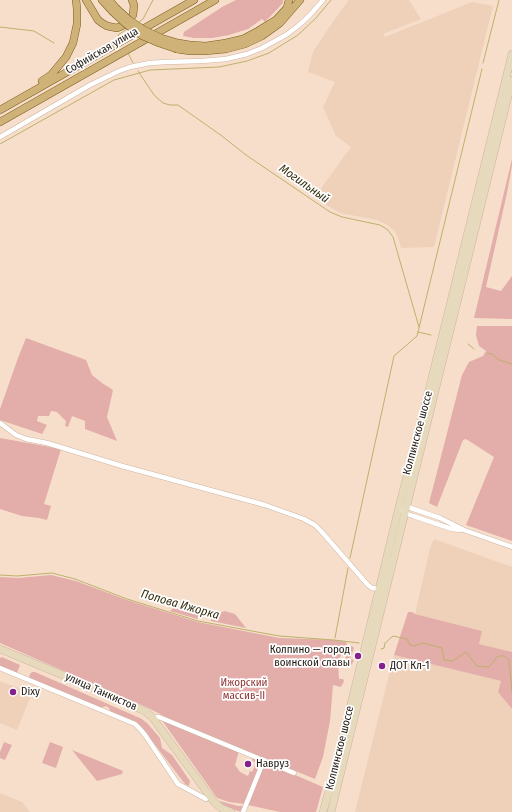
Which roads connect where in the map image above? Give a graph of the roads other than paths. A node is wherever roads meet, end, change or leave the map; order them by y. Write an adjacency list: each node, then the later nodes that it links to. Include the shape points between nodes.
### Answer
1 (76, 0): 15 (main road, via 76,29 66,57 51,75 12,99)
2 (86, 0): 5 (main road, via 98,20 112,28 122,27 130,20 134,9)
3 (102, 0): 11 (main road)
4 (109, 0): 11 (main road)
5 (132, 0)
6 (194, 0): 15 (main road, Софийская улица)
7 (215, 0): 16 (main road, Софийская улица)
8 (289, 0): 12 (main road, via 287,8 276,20 243,39 206,46)
9 (300, 0): 12 (main road, via 280,23 245,44 205,51 190,51)
10 (323, 0): 17 (street, via 298,26 262,48 226,59 150,63 130,67 85,88)
11 (114, 10): 12 (main road, bridge, via 144,30)
12 (178, 46)
13 (512, 54): 19 (main road, Колпинское шоссе, via 421,422)
14 (512, 80): 19 (main road, Колпинское шоссе)
15 (0, 110)
16 (0, 122)
17 (0, 137)
18 (0, 423): 21 (street, via 26,439 266,505 304,519 321,530 368,585)
19 (404, 509): 20 (street, via 440,518 464,530); 21 (main road, Колпинское шоссе); 33 (main road, Колпинское шоссе)
20 (512, 547)
21 (379, 589): 32 (main road, Колпинское шоссе)
22 (0, 649): 25 (main road, улица Танкистов, via 135,706)
23 (0, 652): 28 (main road, улица Танкистов, via 144,715)
24 (0, 668): 28 (street, via 135,724 178,784)
25 (153, 718): 26 (street, via 159,717); 30 (main road, улица Танкистов, via 214,802)
26 (264, 760): 27 (street); 31 (street)
27 (294, 773)
28 (206, 799): 29 (main road, улица Танкистов)
29 (219, 812)
30 (231, 812)
31 (243, 812)
32 (324, 812)
33 (331, 812)

